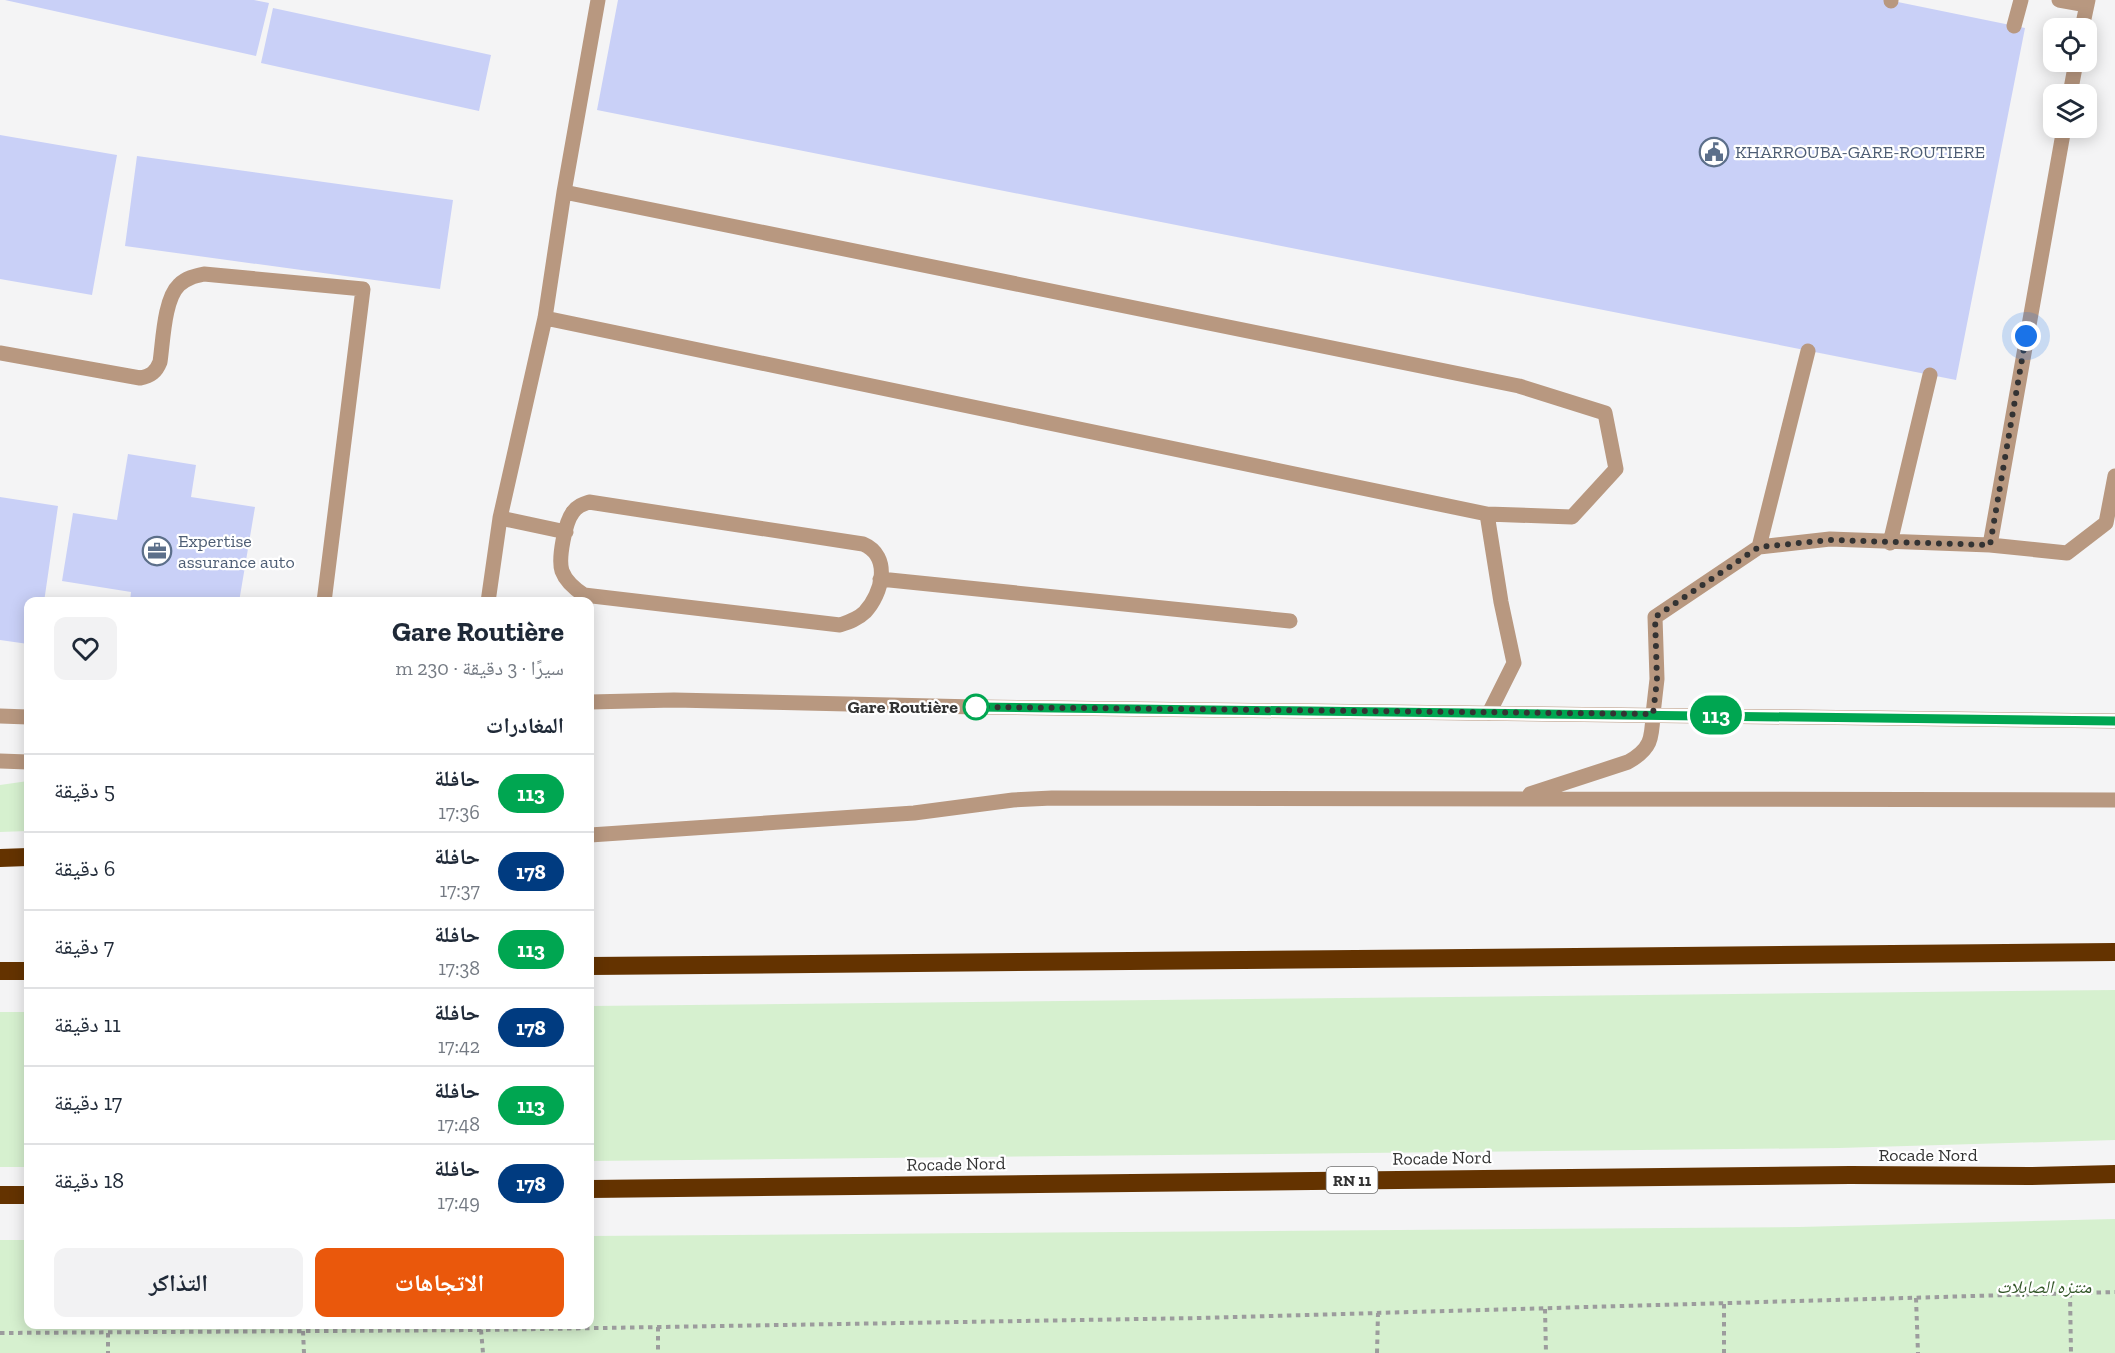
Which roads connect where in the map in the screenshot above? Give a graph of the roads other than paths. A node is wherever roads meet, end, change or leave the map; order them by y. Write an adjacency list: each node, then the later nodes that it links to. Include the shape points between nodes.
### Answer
1 (598, 0): 8 (street)
2 (2021, 0): 6 (street)
3 (2059, 0): 4 (street)
4 (2087, 3): 5 (street)
5 (2084, 18)
6 (2014, 26)
7 (2062, 138): 18 (street)
8 (564, 192): 9 (street); 14 (street, via 1519,386 1605,413 1616,469 1572,517)
9 (545, 318): 14 (street); 15 (street)
10 (1808, 351): 19 (street)
11 (0, 353): 21 (street, via 140,378 153,374 160,362 170,298 190,277 204,274 363,289)
12 (1930, 375): 17 (street)
13 (2115, 476): 18 (street, via 2106,523 2067,553)
14 (1487, 514): 25 (street, via 1514,663)
15 (500, 518): 16 (street); 22 (street)
16 (566, 532): 20 (street, via 574,510 589,502 598,503 863,544 879,558); 20 (street, via 560,563 563,574 584,595 840,625 864,613 873,602)
17 (1890, 543): 18 (street); 19 (street, via 1830,540)
18 (1990, 545)
19 (1759, 547): 26 (street, via 1655,617 1657,680)
20 (880, 579): 23 (street)
21 (325, 597)
22 (489, 597)
23 (1290, 621)
24 (594, 702): 25 (street)
25 (1489, 713): 26 (street)
26 (1653, 714): 29 (street); 32 (street, via 1652,736 1640,756)
27 (0, 716): 28 (street)
28 (24, 717)
29 (2115, 721)
30 (0, 761): 31 (street)
31 (24, 762)
32 (1515, 798): 33 (street); 34 (street, via 1052,798 914,813)
33 (2111, 799)
34 (594, 835)
35 (24, 857): 36 (highway)
36 (0, 858)
37 (2115, 952): 38 (highway)
38 (594, 966)
39 (0, 971): 40 (highway)
40 (24, 971)
41 (2115, 1174): 42 (highway, Rocade Nord / RN 11)
42 (594, 1189)
43 (0, 1195): 44 (highway)
44 (24, 1195)

